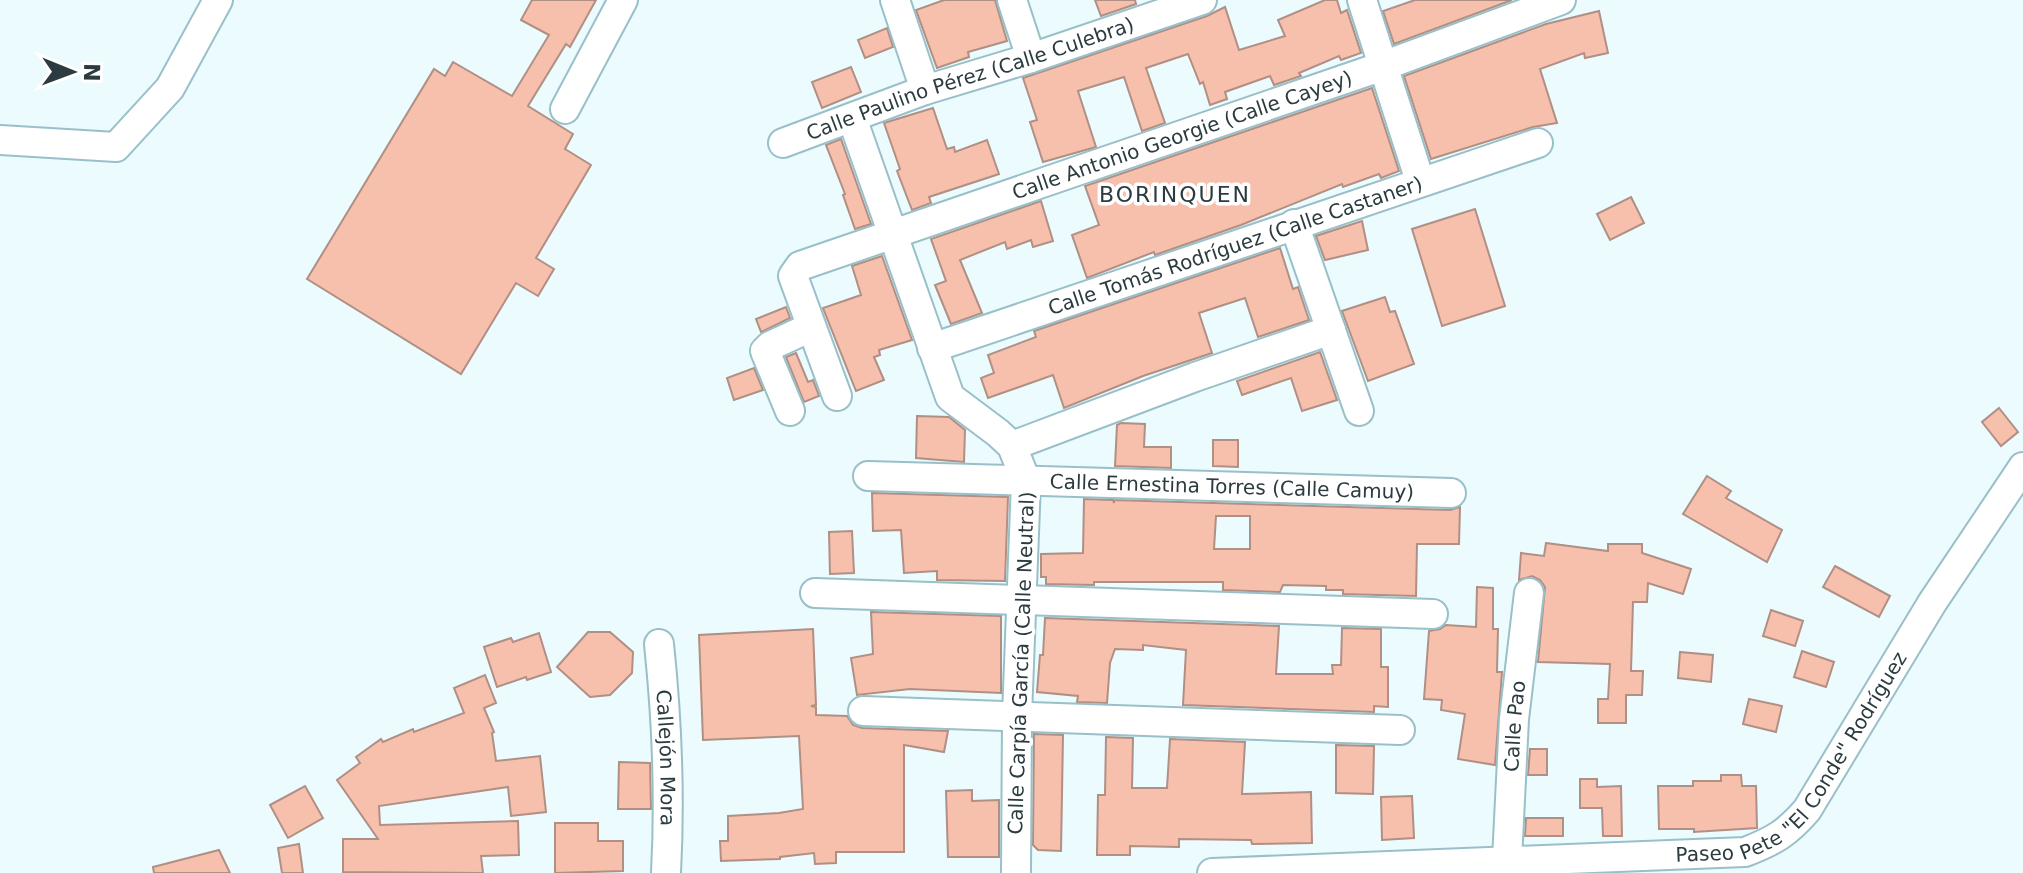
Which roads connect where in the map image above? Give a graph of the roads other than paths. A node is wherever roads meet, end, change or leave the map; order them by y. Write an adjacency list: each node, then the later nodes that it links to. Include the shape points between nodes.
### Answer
1 (218, 0): 14 (street, via 170,88 116,147)
2 (623, 0): 12 (street)
3 (895, 0): 11 (street)
4 (1012, 0): 9 (street)
5 (1202, 0): 8 (street, Calle Paulino Pérez (Calle Culebra))
6 (1362, 0): 10 (street)
7 (1561, 0): 10 (street, Calle Antonio Georgie (Calle Cayey))
8 (1144, 10): 9 (street, Calle Paulino Pérez (Calle Culebra))
9 (1031, 58): 11 (street, Calle Paulino Pérez (Calle Culebra))
10 (1383, 66): 17 (street); 19 (street, Calle Antonio Georgie (Calle Cayey))
11 (925, 90): 13 (street, Calle Paulino Pérez (Calle Culebra))
12 (565, 109)
13 (852, 118): 15 (street, Calle Paulino Pérez (Calle Culebra)); 19 (street, Calle Carpía García (Calle Neutral))
14 (0, 140)
15 (783, 143)
16 (1538, 143): 17 (street, Calle Tomás Rodríguez (Calle Castaner))
17 (1420, 181): 18 (street, Calle Tomás Rodríguez (Calle Castaner))
18 (1294, 224): 21 (street); 22 (street, Calle Tomás Rodríguez (Calle Castaner))
19 (892, 234): 20 (street, Calle Antonio Georgie (Calle Cayey), via 800,266 793,276); 22 (street, Calle Carpía García (Calle Neutral))
20 (811, 327): 23 (street); 24 (street, via 765,351)
21 (1331, 330): 25 (street); 26 (street)
22 (932, 348): 26 (street, Calle Carpía García (Calle Neutral), via 950,397)
23 (837, 396)
24 (790, 411)
25 (1359, 411)
26 (1012, 446): 29 (street, Calle Carpía García (Calle Neutral))
27 (2023, 467): 40 (street, Paseo Pete "El Conde" Rodríguez, via 1932,603 1807,810 1773,842)
28 (868, 476): 29 (street, Calle Ernestina Torres (Calle Camuy))
29 (1026, 481): 30 (street, Calle Ernestina Torres (Calle Camuy)); 33 (street, Calle Carpía García (Calle Neutral))
30 (1451, 493)
31 (815, 593): 33 (street)
32 (1529, 593): 39 (street, Calle Pao, via 1514,719)
33 (1021, 598): 34 (street); 37 (street, Calle Carpía García (Calle Neutral))
34 (1433, 614)
35 (659, 644): 43 (street, Callejón Mora, via 665,700)
36 (863, 711): 37 (street)
37 (1017, 716): 38 (street); 44 (street, Calle Carpía García (Calle Neutral))
38 (1400, 730)
39 (1507, 860): 41 (street, Paseo Pete "El Conde" Rodríguez); 42 (street, Paseo Pete "El Conde" Rodríguez)
40 (1690, 863): 41 (street, Paseo Pete "El Conde" Rodríguez)
41 (1593, 865)
42 (1452, 867): 46 (street, Paseo Pete "El Conde" Rodríguez)
43 (666, 873)
44 (1016, 873)
45 (1212, 873): 46 (street, Paseo Pete "El Conde" Rodríguez)
46 (1226, 873)

